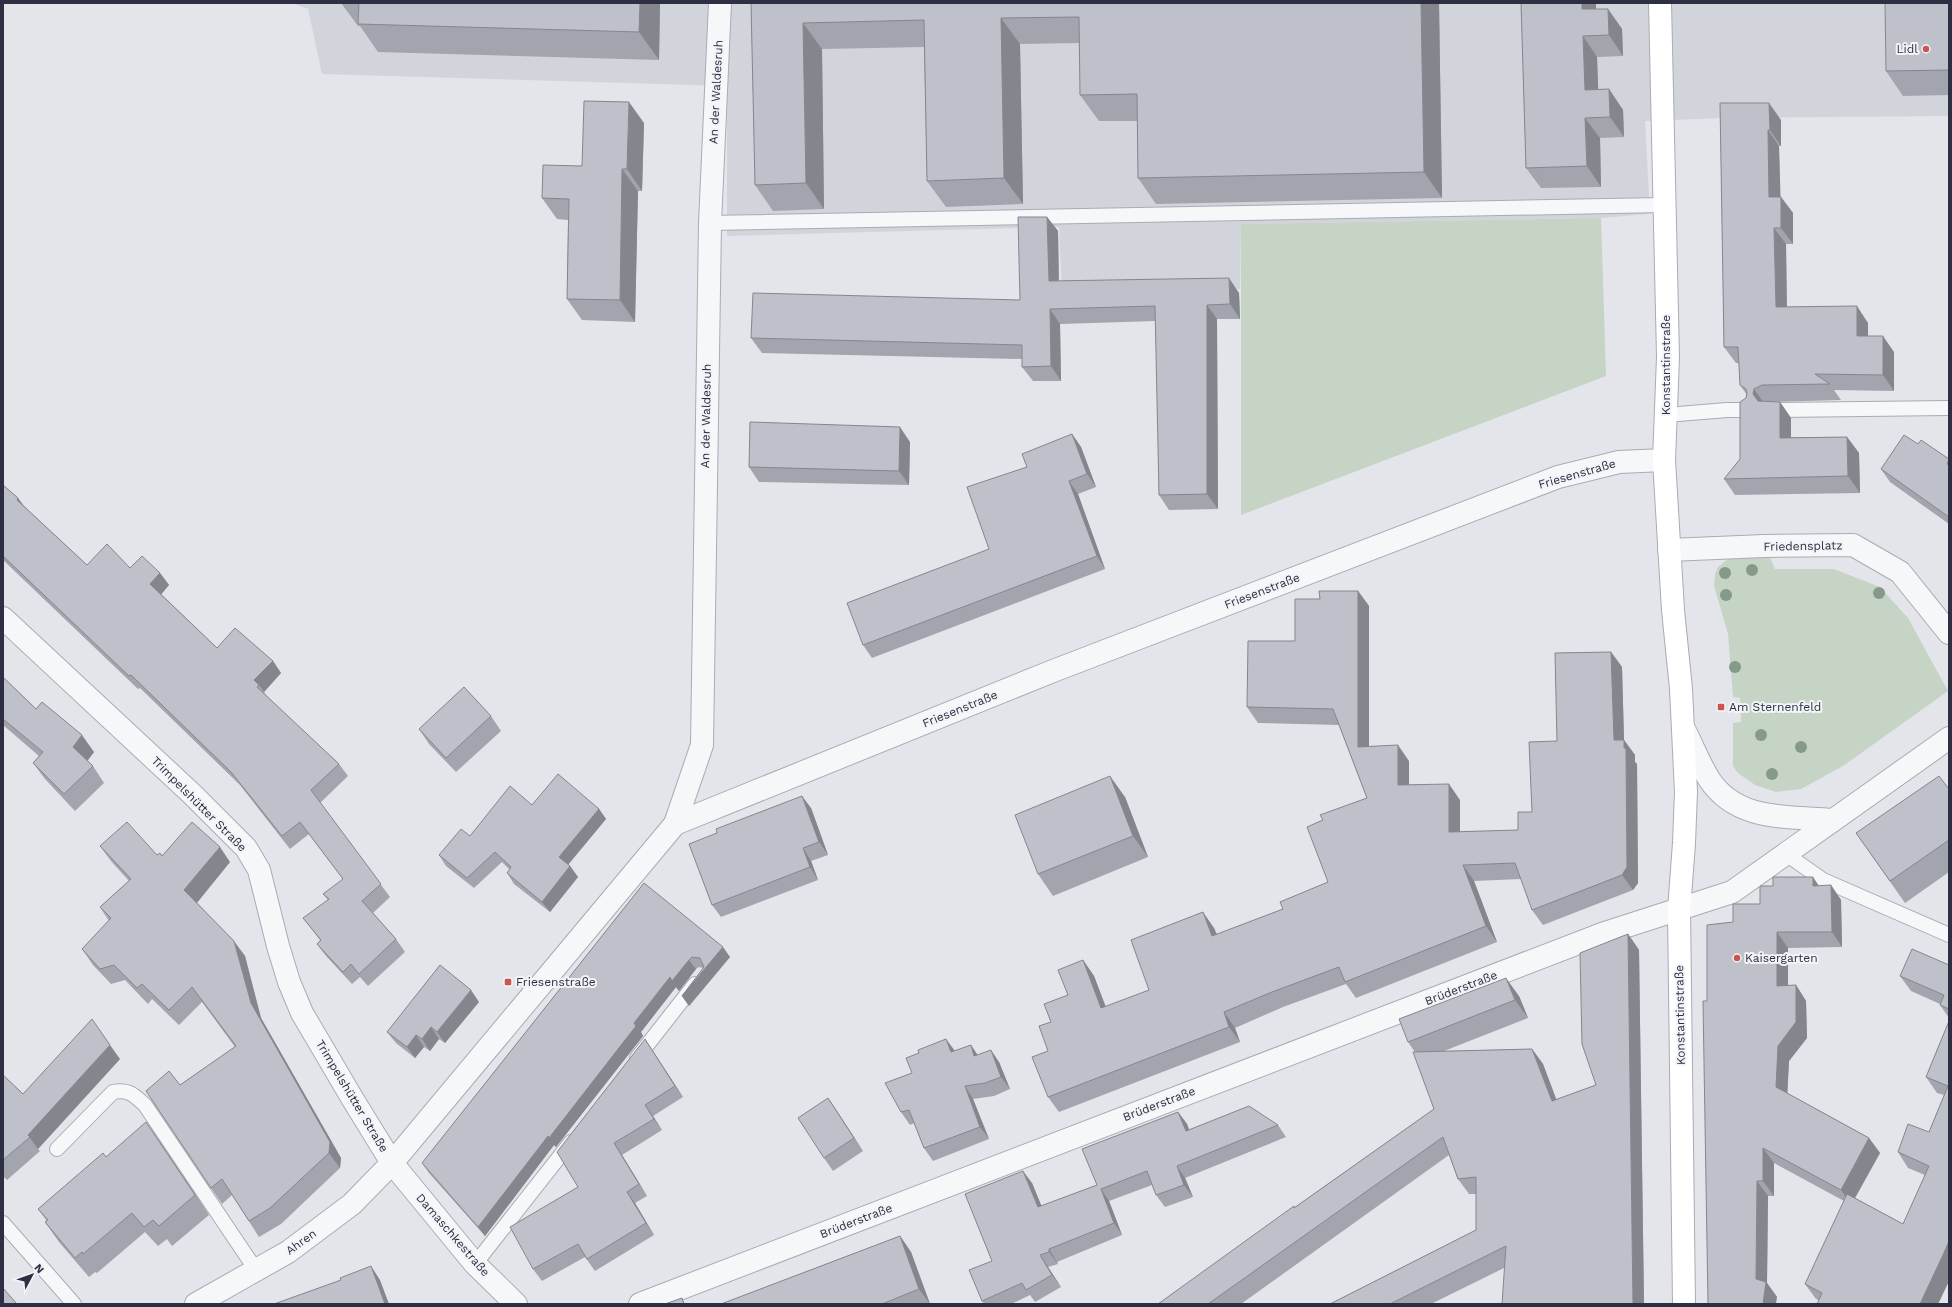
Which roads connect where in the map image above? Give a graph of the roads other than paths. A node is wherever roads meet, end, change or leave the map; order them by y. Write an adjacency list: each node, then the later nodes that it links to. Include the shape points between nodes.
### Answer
1 (720, 3): 4 (street, An der Waldesruh)
2 (1660, 3): 3 (street, Konstantinstraße)
3 (1664, 205): 4 (lane); 8 (street, Konstantinstraße, via 1668,357)
4 (710, 223): 16 (street, An der Waldesruh, via 702,745)
5 (1949, 408): 7 (lane)
6 (1750, 410): 8 (lane)
7 (1773, 410)
8 (1666, 415): 9 (street, Konstantinstraße)
9 (1664, 460): 10 (street, Konstantinstraße); 16 (street, Friesenstraße, via 1619,462 1558,477 1053,671)
10 (1669, 550): 12 (street, Friedensplatz, via 1853,545 1900,572); 13 (street, Konstantinstraße)
11 (3, 618): 24 (street, Trimpelshütter Straße, via 193,795 246,848 259,870 278,946 302,1013)
12 (1949, 633)
13 (1683, 727): 15 (street, Konstantinstraße, via 1709,779 1720,793 1734,804 1760,814); 18 (street, Konstantinstraße, via 1686,809)
14 (1949, 738): 15 (street)
15 (1833, 820): 17 (street)
16 (675, 824): 24 (street, Friesenstraße)
17 (1786, 854): 18 (street, via 1732,892); 19 (lane, via 1824,880)
18 (1679, 910): 31 (street, Brüderstraße, via 1595,937); 32 (street, Konstantinstraße)
19 (1949, 935)
20 (702, 975): 21 (lane)
21 (628, 1069)
22 (579, 1132): 26 (lane)
23 (57, 1149): 27 (lane, via 113,1092 123,1090 133,1094 145,1106)
24 (392, 1163): 26 (street, Damaschkestraße); 27 (street, Ahren, via 352,1204 288,1252)
25 (3, 1223): 28 (lane)
26 (475, 1264): 30 (street, Damaschkestraße)
27 (256, 1270): 29 (street, Ahren)
28 (74, 1304)
29 (196, 1304)
30 (516, 1304)
31 (640, 1304)
32 (1684, 1304)

